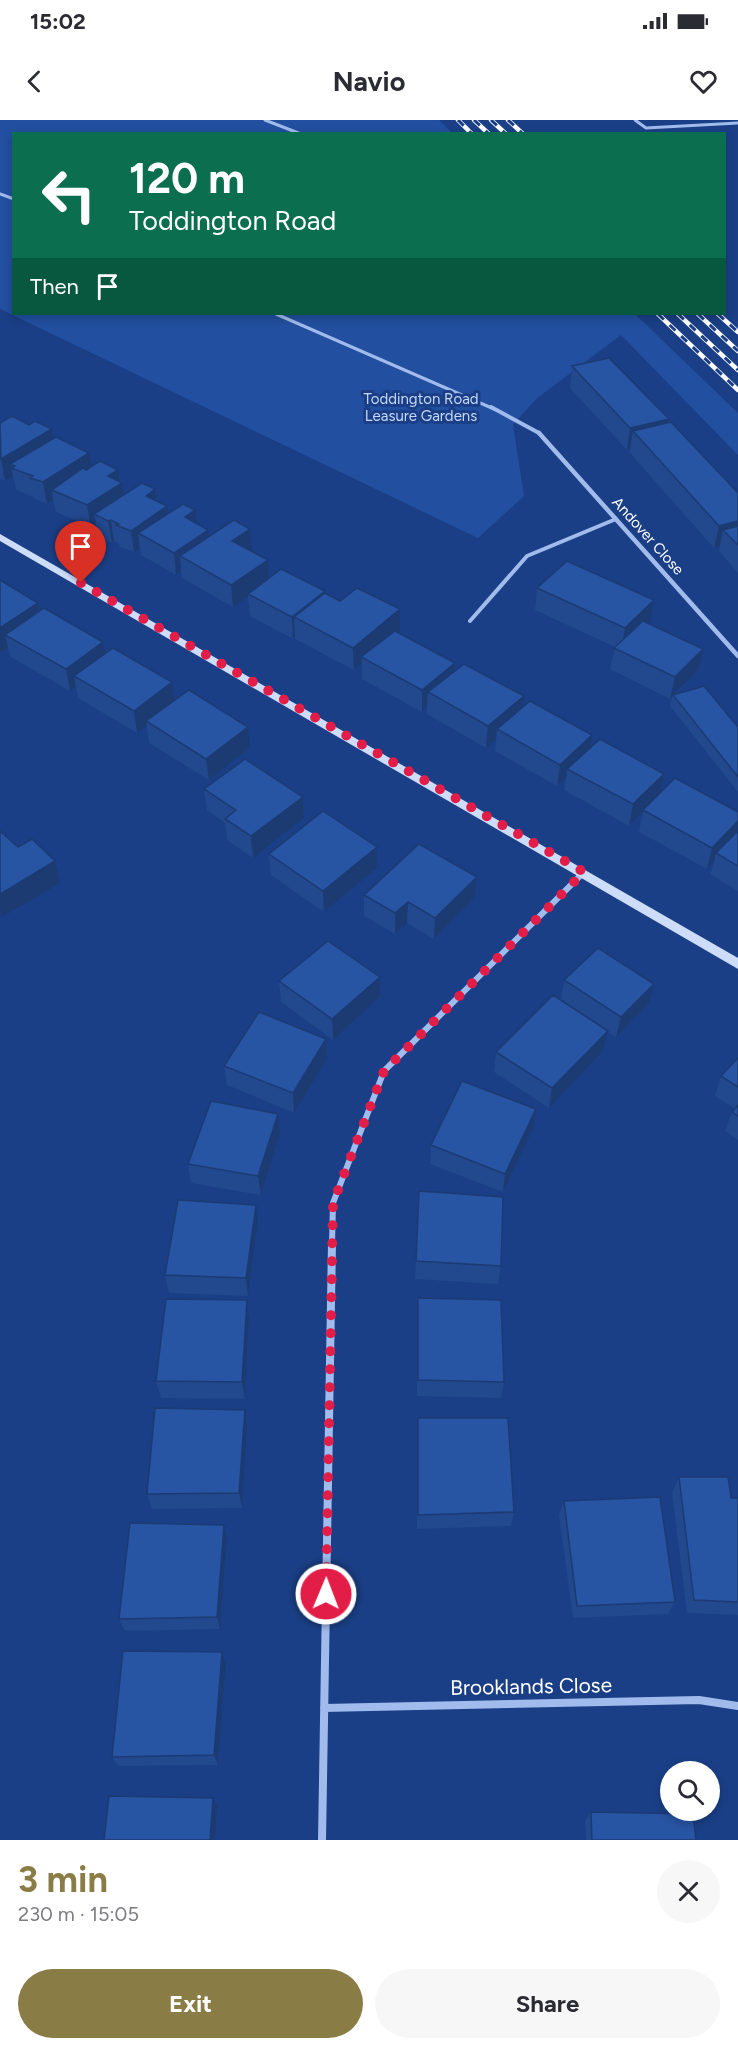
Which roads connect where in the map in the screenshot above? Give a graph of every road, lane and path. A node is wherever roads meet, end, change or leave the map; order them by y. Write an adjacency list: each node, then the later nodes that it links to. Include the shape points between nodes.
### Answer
1 (265, 120): 4 (lane)
2 (635, 120): 3 (lane, via 646,128)
3 (738, 123)
4 (296, 132)
5 (278, 315): 6 (lane, via 473,399)
6 (539, 433): 7 (street, Andover Close)
7 (616, 519): 9 (lane, via 527,556); 10 (street, Andover Close)
8 (0, 537): 11 (main road)
9 (470, 621)
10 (738, 656)
11 (584, 872): 12 (main road); 14 (street, via 384,1071 333,1203)
12 (738, 964)
13 (738, 1706): 14 (street, Brooklands Close, via 699,1700)
14 (324, 1708): 15 (street)
15 (322, 1840)

